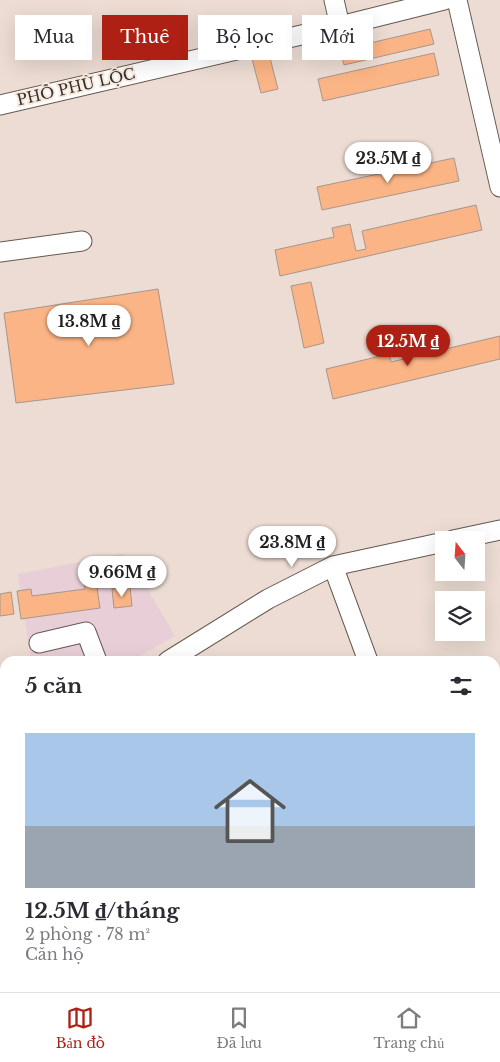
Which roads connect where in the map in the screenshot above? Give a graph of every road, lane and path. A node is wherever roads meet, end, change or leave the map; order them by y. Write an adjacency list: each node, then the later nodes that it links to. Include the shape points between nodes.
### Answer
1 (334, 0): 4 (street)
2 (444, 0): 5 (street, PHỐ PHÙ LỘC)
3 (457, 0): 8 (street)
4 (337, 15)
5 (373, 18)
6 (302, 35): 7 (street, PHỐ PHÙ LỘC)
7 (0, 105)
8 (500, 187)
9 (82, 241): 10 (street)
10 (0, 252)
11 (500, 530): 12 (street)
12 (485, 533)
13 (435, 544): 14 (street)
14 (333, 566): 17 (street, via 268,599); 18 (street)
15 (39, 643): 16 (street, via 86,632)
16 (95, 656)
17 (176, 656)
18 (366, 656)

